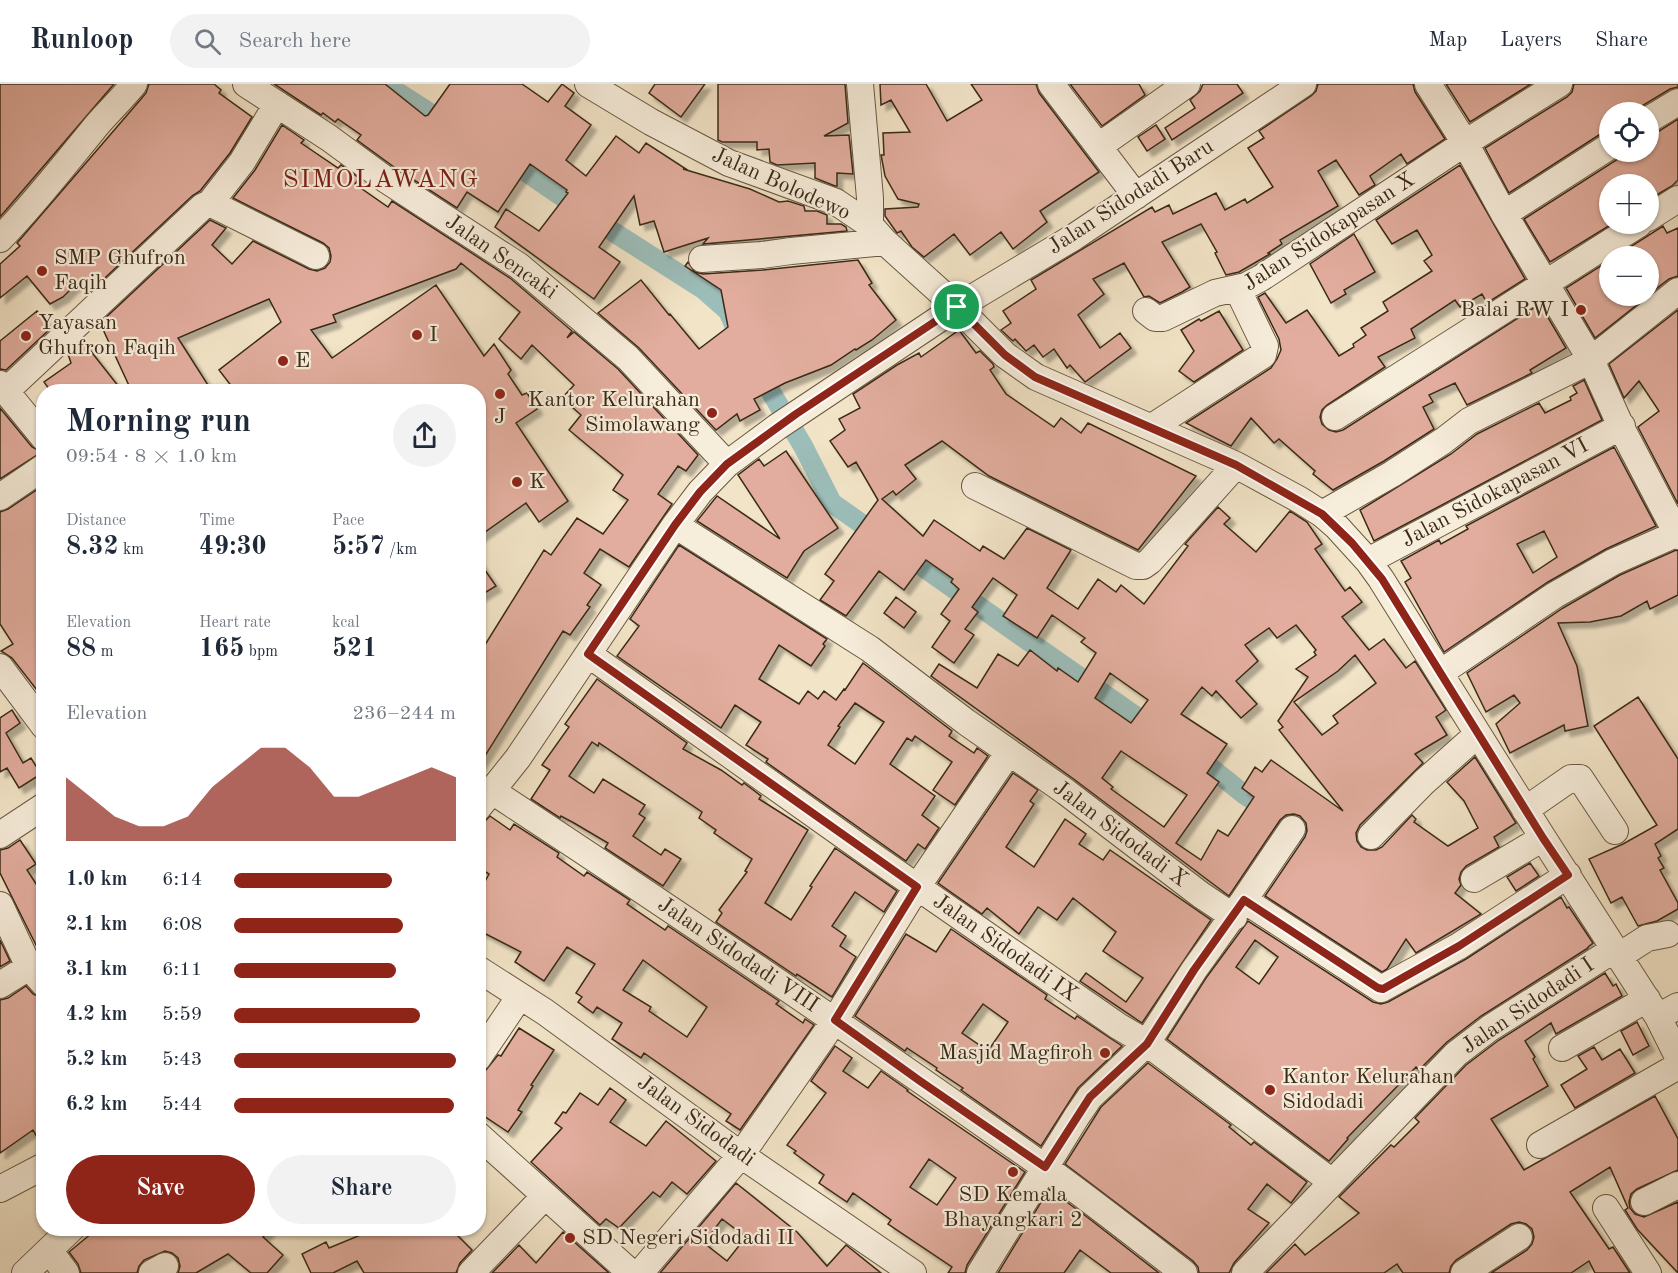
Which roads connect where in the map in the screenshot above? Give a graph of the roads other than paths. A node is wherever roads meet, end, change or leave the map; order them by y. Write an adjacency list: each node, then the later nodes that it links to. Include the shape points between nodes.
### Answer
1 (134, 84): 23 (street)
2 (246, 84): 11 (street, Jalan Sencaki)
3 (588, 84): 21 (street, Jalan Bolodewo, via 711,154 836,202)
4 (860, 84): 21 (street)
5 (1051, 84): 14 (street)
6 (1187, 84): 14 (street)
7 (1303, 84): 16 (street, Jalan Sidodadi Baru)
8 (1428, 84): 13 (street)
9 (1559, 84): 13 (street, Jalan Sidokapasan X)
10 (1678, 102): 12 (street)
11 (277, 104): 18 (street, via 242,162); 37 (street, Jalan Sencaki, via 519,266 628,358)
12 (1659, 113)
13 (1465, 143): 20 (street); 27 (street, Jalan Sidokapasan X, via 1261,279)
14 (1099, 146): 16 (street)
15 (1599, 153): 20 (street)
16 (1136, 196): 29 (street, Jalan Sidodadi Baru)
17 (1678, 199): 19 (street)
18 (210, 203): 24 (street); 32 (street)
19 (1659, 211)
20 (1504, 214): 26 (street)
21 (877, 234): 25 (street, via 791,251); 29 (street, Jalan Bolodewo)
22 (1623, 234): 26 (street)
23 (0, 238)
24 (316, 256)
25 (702, 259)
26 (1545, 284): 31 (street); 33 (street)
27 (1237, 288): 30 (street, via 1215,293 1163,318 1155,318); 35 (street, Jalan Sidokapasan X, via 1265,346 1263,354)
28 (1678, 291): 31 (street)
29 (957, 307): 35 (street, Jalan Bolodewo, via 1005,355 1035,377); 37 (street, Jalan Sidodadi Baru)
30 (1146, 311)
31 (1591, 360): 34 (street); 42 (street, via 1469,420 1426,452)
32 (3, 387): 36 (street)
33 (1335, 417)
34 (1622, 426): 44 (street); 45 (street, Jalan Sidokapasan VI)
35 (1152, 427): 38 (street, Jalan Bolodewo)
36 (36, 428)
37 (727, 464): 43 (street, Jalan Sidodadi Baru)
38 (1236, 465): 40 (street, via 1143,566 1136,566); 42 (street, Jalan Bolodewo)
39 (36, 473): 41 (street)
40 (975, 486)
41 (0, 497)
42 (1322, 514): 45 (street, Jalan Bolodewo)
43 (675, 525): 46 (street, Jalan Sidodadi Baru); 51 (street, Jalan Sidodadi X, via 870,649)
44 (1678, 534): 48 (street, via 1613,562 1556,595)
45 (1368, 561): 48 (street, Jalan Bolodewo)
46 (588, 654): 52 (street, Jalan Sidodadi Baru); 63 (street, Jalan Sidodadi IX)
47 (0, 668): 49 (street)
48 (1440, 673): 50 (street, Jalan Bolodewo)
49 (36, 715)
50 (1478, 734): 54 (street, Jalan Bolodewo); 59 (street)
51 (1009, 752): 63 (street); 64 (street, Jalan Sidodadi X, via 1191,888)
52 (486, 798)
53 (486, 805): 73 (street, Jalan Sidodadi VIII)
54 (1526, 810): 57 (street, via 1576,777 1583,780); 60 (street, Jalan Bolodewo)
55 (36, 811): 58 (street)
56 (1293, 829): 64 (street)
57 (1615, 831)
58 (0, 834)
59 (1371, 836)
60 (1543, 838): 61 (street, Jalan Bolodewo); 62 (street)
61 (1568, 875): 64 (street, Jalan Sidodadi X, via 1459,946 1383,989); 67 (street, Jalan Bolodewo)
62 (1474, 879)
63 (917, 887): 73 (street); 74 (street, Jalan Sidodadi IX)
64 (1239, 909): 74 (street)
65 (1, 910): 69 (street)
66 (1668, 934): 67 (street, Jalan Sidodadi I, via 1647,938)
67 (1617, 952): 72 (street, Jalan Bolodewo); 84 (street, Jalan Sidodadi I, via 1490,1028 1456,1054)
68 (486, 974): 71 (street, Jalan Sidodadi)
69 (36, 975): 70 (street)
70 (0, 985)
71 (520, 996): 75 (street); 81 (street, Jalan Sidodadi)
72 (1661, 1007): 76 (street); 77 (street, Jalan Bolodewo)
73 (835, 1020): 81 (street); 82 (street, Jalan Sidodadi VIII)
74 (1147, 1044): 82 (street, via 1090,1097); 84 (street, Jalan Sidodadi IX)
75 (486, 1046)
76 (1562, 1048)
77 (1678, 1057)
78 (1678, 1066): 80 (street)
79 (486, 1143): 87 (street)
80 (1540, 1145)
81 (741, 1155): 97 (street); 98 (street, Jalan Sidodadi)
82 (1045, 1167): 99 (street); 100 (street, Jalan Sidodadi VIII)
83 (36, 1170): 86 (street)
84 (1332, 1182): 101 (street, Jalan Sidodadi I)
85 (1678, 1185): 88 (street)
86 (0, 1189)
87 (545, 1196): 95 (street); 96 (street)
88 (1644, 1202)
89 (1606, 1208): 103 (street)
90 (64, 1236): 92 (street)
91 (1519, 1237): 102 (street)
92 (49, 1250): 93 (street); 94 (street)
93 (25, 1273)
94 (66, 1273)
95 (471, 1273)
96 (631, 1273)
97 (640, 1273)
98 (914, 1273)
99 (980, 1273)
100 (1184, 1273)
101 (1245, 1273)
102 (1464, 1273)
103 (1648, 1273)

